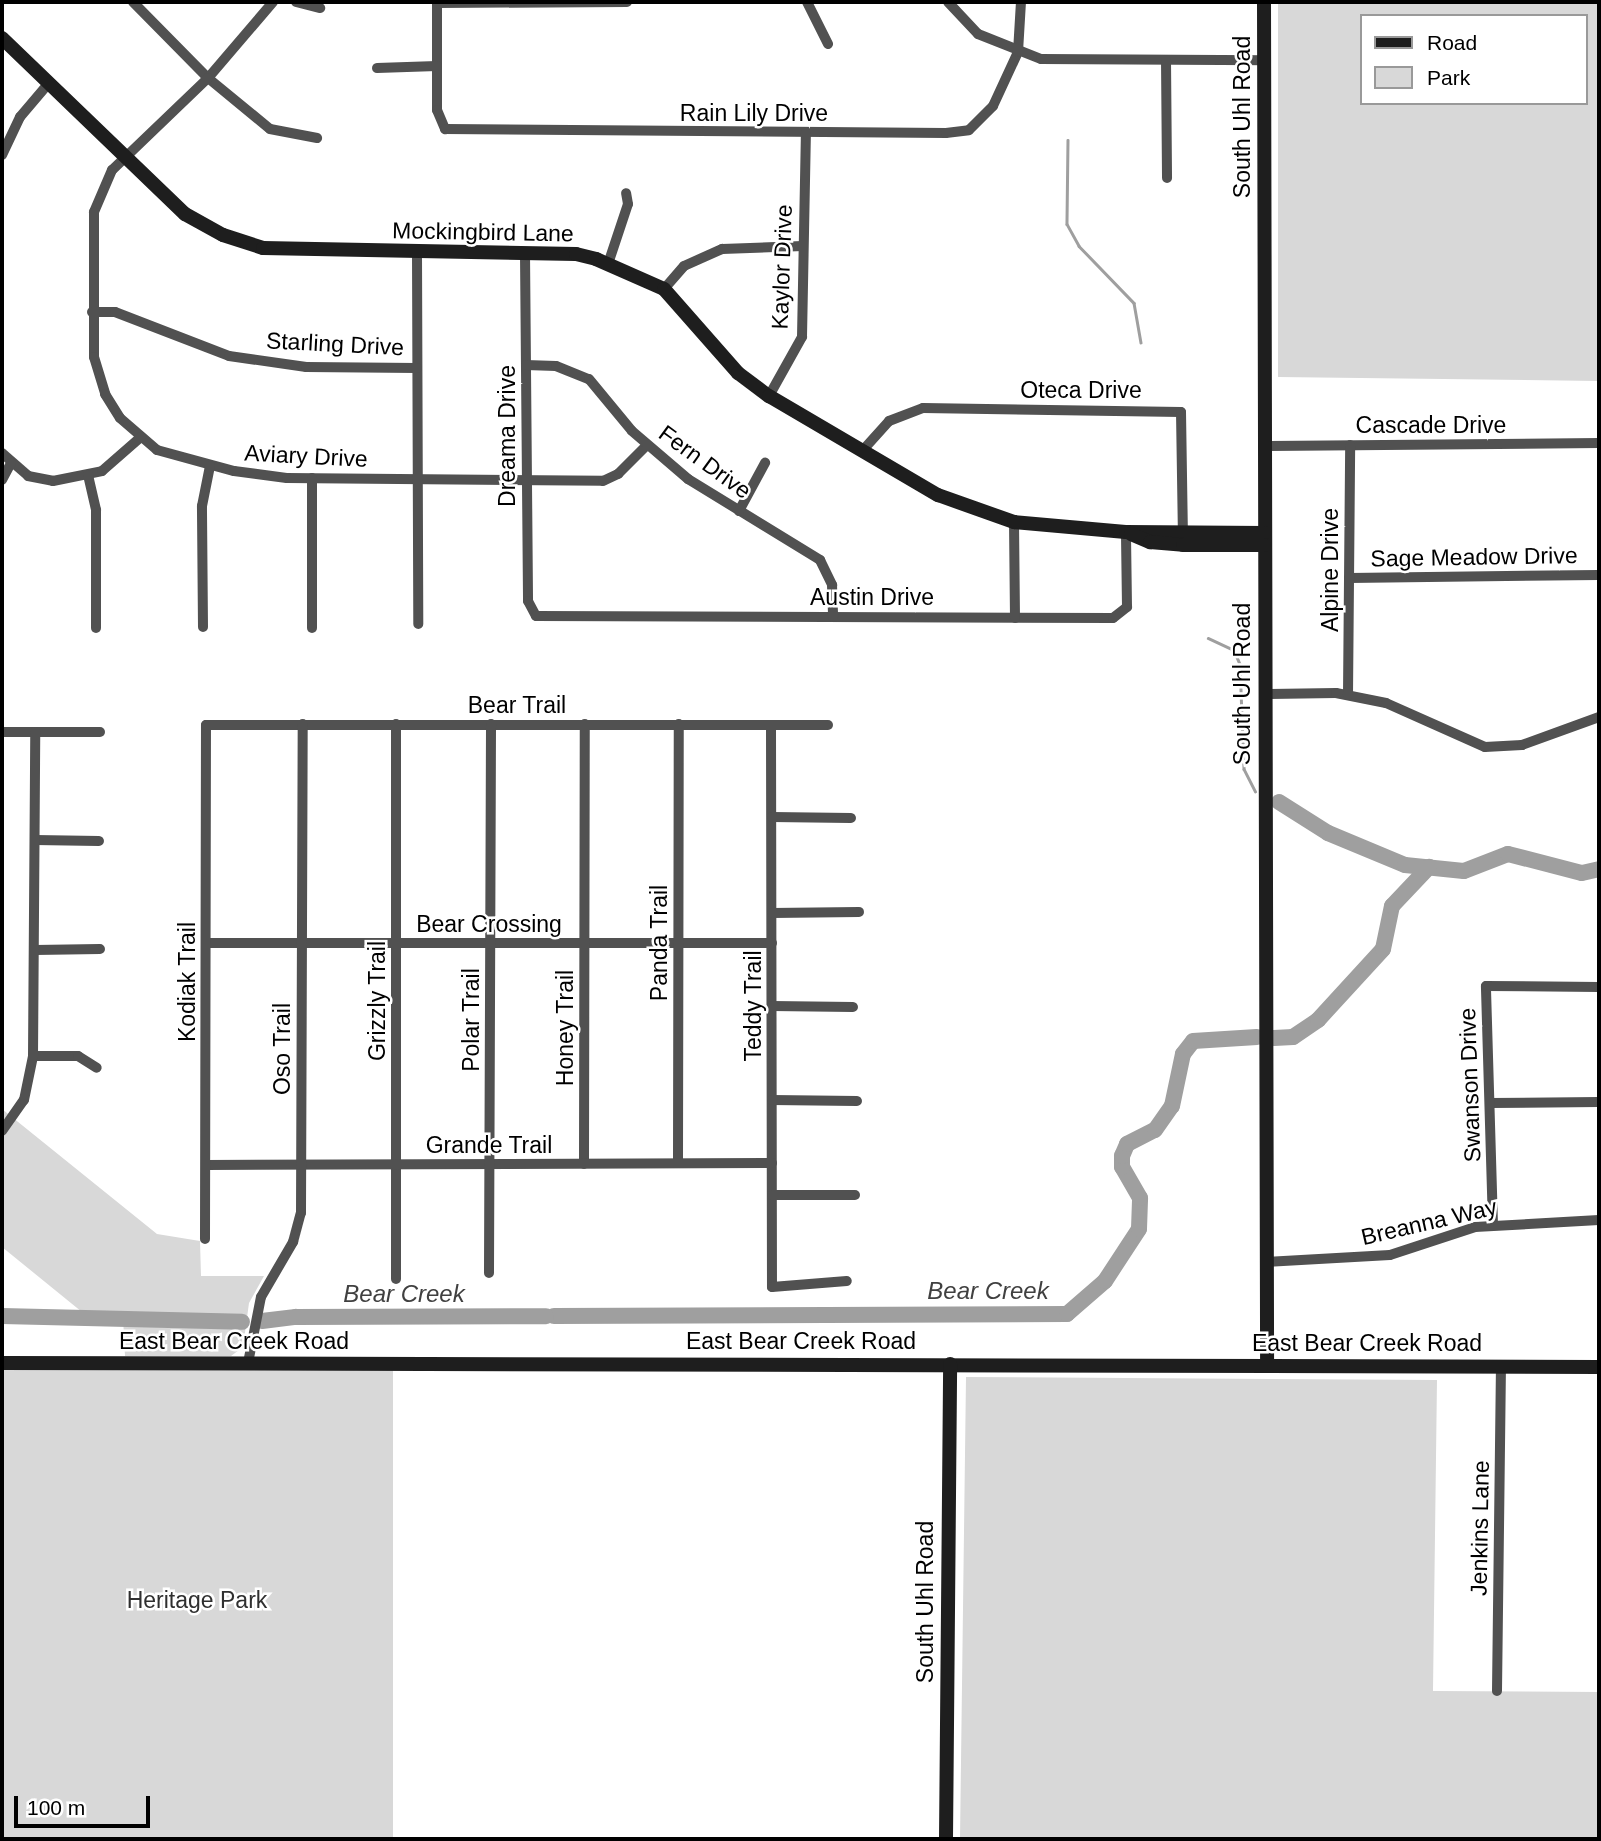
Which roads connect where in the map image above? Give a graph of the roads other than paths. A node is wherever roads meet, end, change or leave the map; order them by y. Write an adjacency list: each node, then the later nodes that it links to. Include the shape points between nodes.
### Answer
1 (133, 2): 18 (street)
2 (273, 2): 18 (street, Aviary Drive)
3 (296, 2): 10 (street)
4 (437, 2): 5 (street); 16 (street)
5 (627, 2)
6 (807, 2): 12 (street)
7 (948, 2): 13 (street, via 978,34)
8 (1021, 2): 13 (street)
9 (1264, 2): 15 (main road, South Uhl Road)
10 (320, 8)
11 (2, 38): 19 (main road, Mockingbird Lane)
12 (828, 44)
13 (1018, 52): 14 (street, via 1041,59); 20 (street, Rain Lily Drive, via 986,118 969,130)
14 (1166, 60): 15 (street); 24 (street)
15 (1266, 60): 39 (main road, South Uhl Road)
16 (437, 66): 17 (street); 20 (street, Rain Lily Drive, via 438,120 445,129)
17 (377, 68)
18 (208, 78): 21 (street, via 270,128); 23 (street, Aviary Drive)
19 (48, 84): 22 (street, via 20,117); 23 (main road, Mockingbird Lane)
20 (806, 132): 26 (street, Kaylor Drive)
21 (317, 138)
22 (2, 156)
23 (125, 159): 27 (main road, Mockingbird Lane, via 185,214 223,235 263,248); 31 (street, Aviary Drive, via 112,170 94,212)
24 (1167, 178)
25 (626, 194): 29 (street, via 628,204)
26 (803, 246): 30 (street, via 722,249 684,266); 34 (street, Kaylor Drive, via 802,337)
27 (417, 254): 28 (main road, Mockingbird Lane); 33 (street)
28 (525, 254): 29 (main road, Mockingbird Lane, via 576,254); 32 (street, Dreama Drive)
29 (608, 264): 30 (main road, Mockingbird Lane)
30 (664, 289): 34 (main road, Mockingbird Lane, via 738,373)
31 (92, 312): 33 (street, Starling Drive, via 115,312 229,356 306,367); 35 (street, Aviary Drive, via 94,357 105,394 120,418)
32 (526, 365): 37 (street, Fern Drive, via 556,366 589,379); 46 (street, Dreama Drive)
33 (417, 368): 48 (street)
34 (769, 396): 40 (main road, Mockingbird Lane)
35 (141, 437): 44 (street, Aviary Drive, via 157,450); 45 (street, via 102,471)
36 (1599, 443): 38 (street, Cascade Drive)
37 (647, 445): 46 (street, Aviary Drive, via 618,474 603,481); 50 (street, Fern Drive, via 688,479)
38 (1350, 445): 39 (street, Cascade Drive); 56 (street, Alpine Drive)
39 (1264, 446): 54 (main road, South Uhl Road)
40 (863, 450): 51 (main road, Mockingbird Lane, via 938,495); 53 (street, Oteca Drive, via 889,421 923,408 1181,412)
41 (2, 453): 42 (street)
42 (11, 463): 45 (street, via 28,476 52,481); 49 (street)
43 (765, 463): 50 (street)
44 (210, 466): 47 (street, Aviary Drive); 61 (street, via 202,506)
45 (88, 475): 62 (street, via 96,509)
46 (526, 477): 48 (street, Aviary Drive); 57 (street, Dreama Drive, via 528,601)
47 (312, 478): 48 (street, Aviary Drive); 63 (street)
48 (417, 479): 60 (street)
49 (2, 480)
50 (739, 511): 58 (street, Fern Drive, via 820,560 832,585)
51 (1014, 522): 52 (main road, Mockingbird Lane); 59 (street)
52 (1126, 532): 53 (main road, Mockingbird Lane); 59 (street, Austin Drive, via 1127,607 1123,614)
53 (1183, 539): 54 (main road, Mockingbird Lane)
54 (1264, 539): 64 (main road, South Uhl Road)
55 (1599, 575): 56 (street, Sage Meadow Drive)
56 (1349, 578): 65 (street, Alpine Drive)
57 (536, 615): 58 (street, Austin Drive)
58 (833, 617): 59 (street, Austin Drive)
59 (1015, 618)
60 (418, 624)
61 (204, 627)
62 (96, 628)
63 (312, 628)
64 (1264, 694): 65 (street); 115 (main road, South Uhl Road, via 1269,946)
65 (1348, 695): 66 (street, via 1386,703 1485,747 1522,745)
66 (1599, 718)
67 (303, 724): 68 (street, Bear Trail); 73 (street, Bear Trail); 89 (street, Oso Trail)
68 (396, 724): 69 (street, Bear Trail); 85 (street, Grizzly Trail)
69 (491, 724): 70 (street, Bear Trail); 90 (street, Polar Trail)
70 (585, 724): 71 (street, Bear Trail); 86 (street, Honey Trail)
71 (679, 724): 72 (street, Bear Trail); 87 (street, Panda Trail)
72 (771, 724): 74 (street, Bear Trail); 78 (street, Teddy Trail)
73 (206, 725): 84 (street, Kodiak Trail)
74 (828, 725)
75 (2, 732): 76 (street)
76 (35, 732): 77 (street); 80 (street)
77 (100, 732)
78 (772, 817): 79 (street); 83 (street, Teddy Trail)
79 (851, 818)
80 (35, 840): 81 (street); 92 (street)
81 (99, 841)
82 (859, 912): 83 (street)
83 (772, 913): 88 (street, Teddy Trail)
84 (206, 943): 89 (street, Bear Crossing); 108 (street, Kodiak Trail)
85 (396, 943): 89 (street, Bear Crossing); 90 (street, Bear Crossing); 107 (street, Grizzly Trail)
86 (584, 943): 87 (street, Bear Crossing); 90 (street, Bear Crossing); 106 (street, Honey Trail)
87 (679, 943): 88 (street, Bear Crossing); 103 (street, Panda Trail)
88 (772, 943): 94 (street, Teddy Trail)
89 (302, 944): 109 (street, Oso Trail)
90 (490, 944): 105 (street, Polar Trail)
91 (100, 949): 92 (street)
92 (35, 950): 96 (street)
93 (1599, 987): 101 (street, Swanson Drive, via 1486,986)
94 (772, 1006): 95 (street); 98 (street, Teddy Trail)
95 (853, 1007)
96 (33, 1056): 97 (street, via 78,1056); 102 (street, via 24,1100)
97 (97, 1068)
98 (772, 1100): 99 (street); 104 (street, Teddy Trail)
99 (857, 1101)
100 (1599, 1102): 101 (street)
101 (1490, 1103): 113 (street, Swanson Drive)
102 (2, 1131)
103 (678, 1163): 104 (street, Grande Trail); 106 (street, Grande Trail)
104 (772, 1163): 110 (street, Teddy Trail)
105 (490, 1164): 106 (street, Grande Trail); 107 (street, Grande Trail); 116 (street, Polar Trail)
106 (584, 1164)
107 (397, 1165): 109 (street, Grande Trail); 117 (street, Grizzly Trail)
108 (206, 1166): 109 (street, Grande Trail); 114 (street, Kodiak Trail)
109 (301, 1166): 120 (street, Oso Trail, via 296,1232 261,1297)
110 (772, 1195): 111 (street); 118 (street, Teddy Trail, via 772,1287)
111 (855, 1195)
112 (1599, 1220): 113 (street, Breanna Way)
113 (1493, 1225): 115 (street, Breanna Way, via 1390,1255)
114 (205, 1239)
115 (1267, 1262): 122 (main road, South Uhl Road)
116 (489, 1273)
117 (396, 1279)
118 (847, 1281)
119 (2, 1363): 120 (main road, East Bear Creek Road)
120 (248, 1363): 121 (main road, East Bear Creek Road)
121 (950, 1364): 122 (main road, East Bear Creek Road); 126 (main road, South Uhl Road)
122 (1267, 1366): 123 (main road, East Bear Creek Road)
123 (1501, 1366): 124 (main road, East Bear Creek Road); 125 (street, Jenkins Lane)
124 (1599, 1367)
125 (1497, 1691)
126 (946, 1839)

